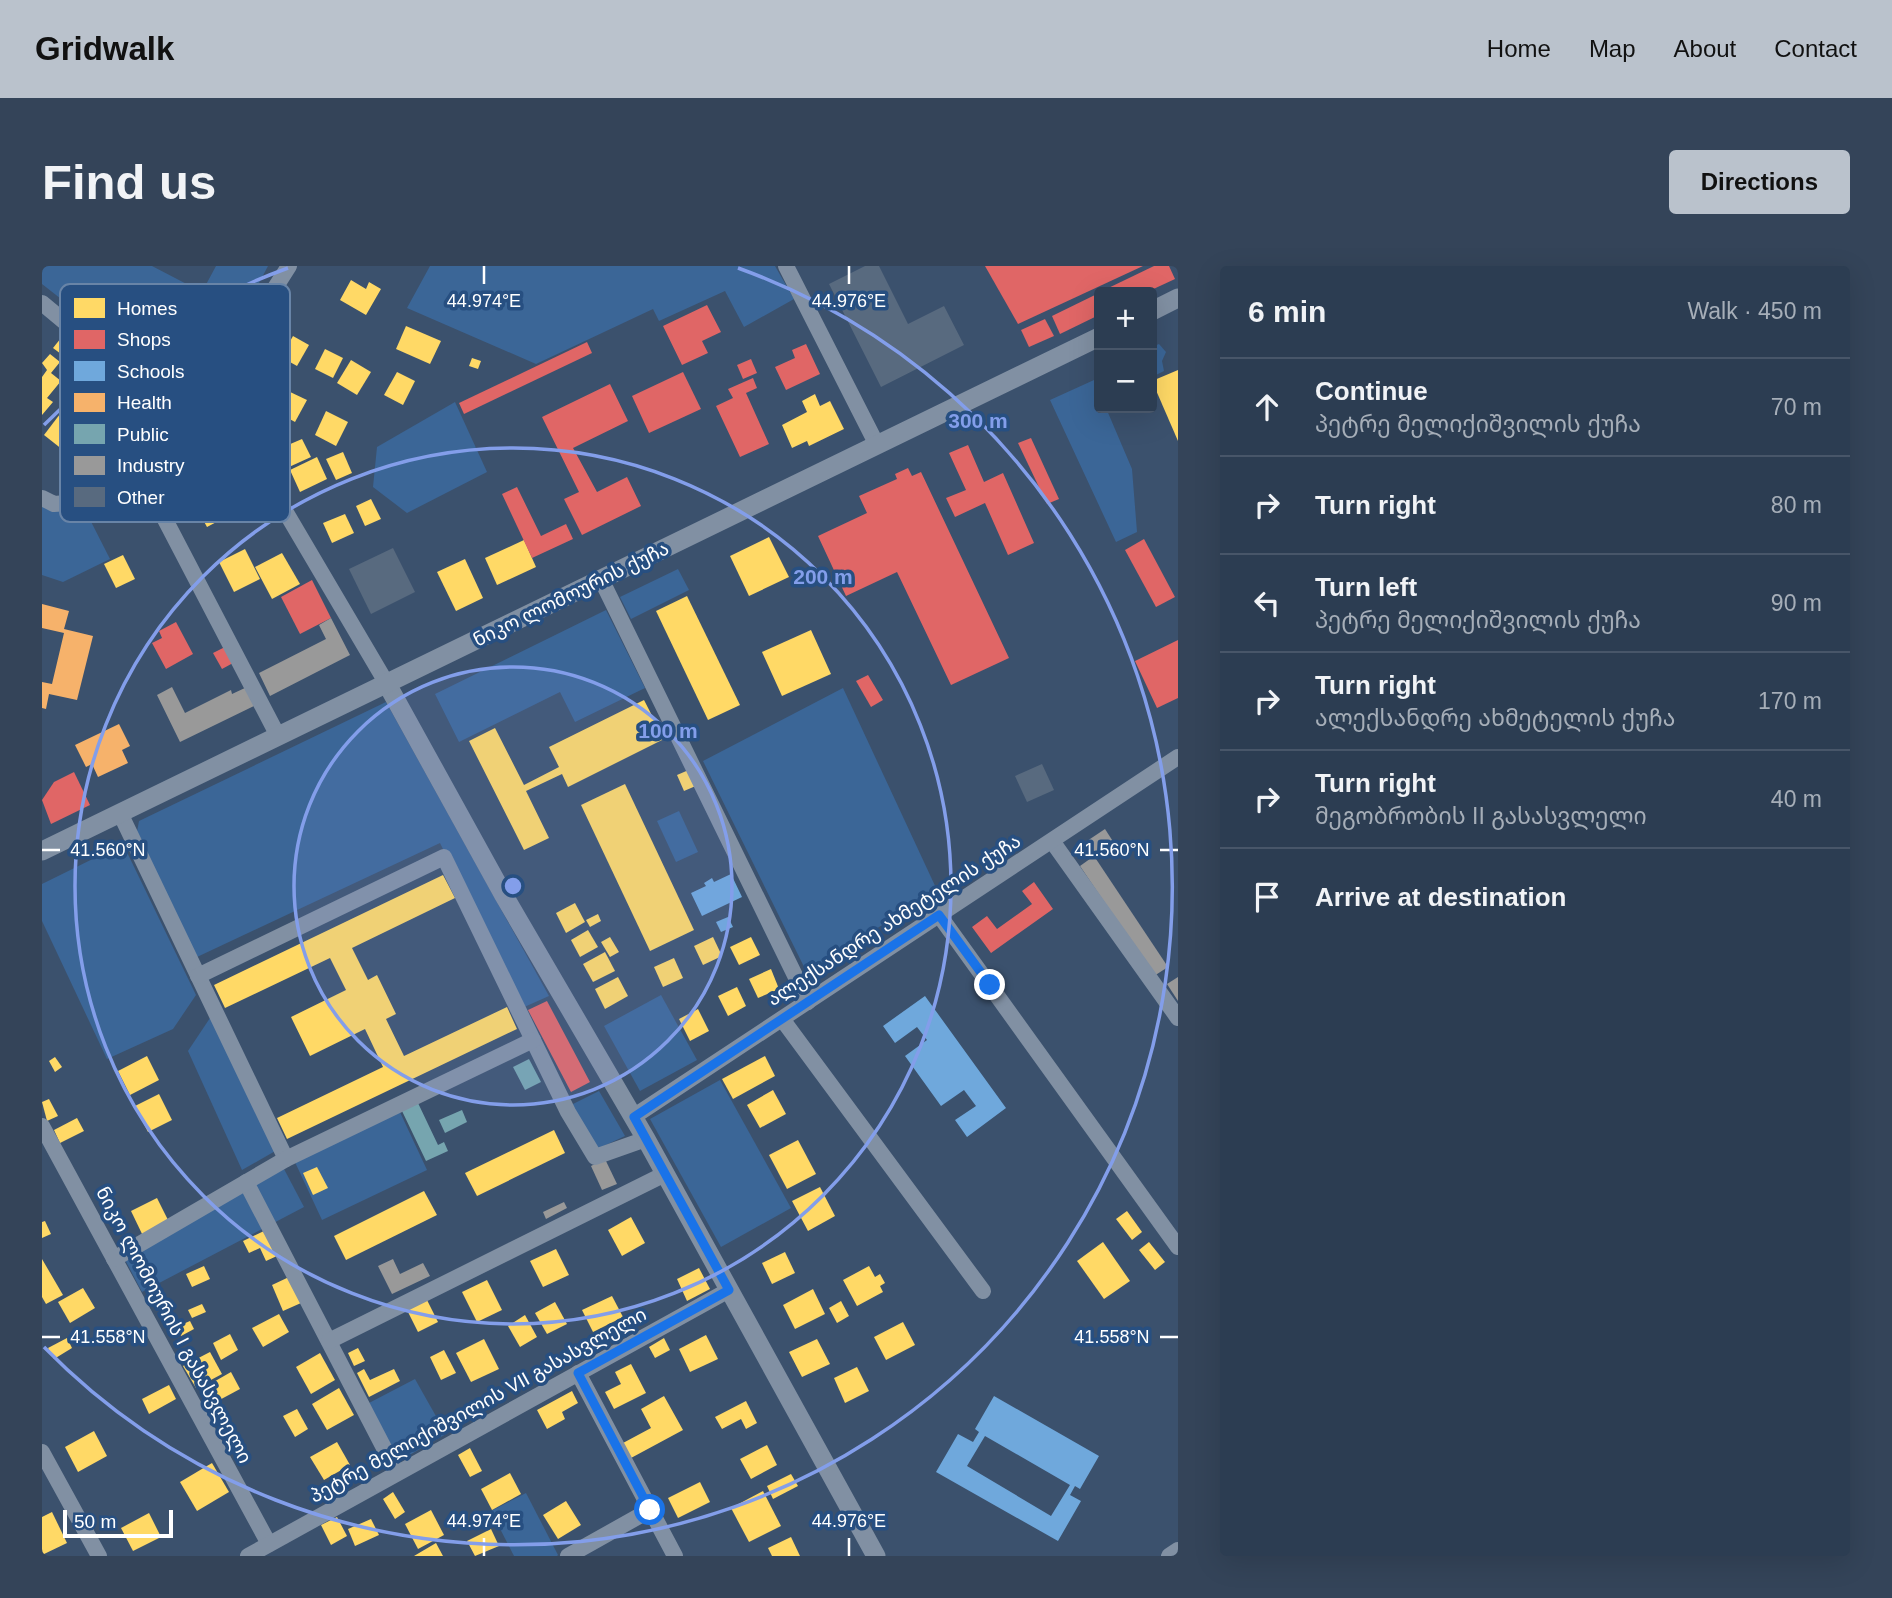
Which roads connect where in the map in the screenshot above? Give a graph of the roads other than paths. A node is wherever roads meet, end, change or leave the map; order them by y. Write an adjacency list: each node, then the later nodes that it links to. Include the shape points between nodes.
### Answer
1 (289, 266): 3 (street)
2 (786, 266): 9 (street)
3 (278, 284)
4 (1178, 298): 6 (street)
5 (42, 303): 7 (street)
6 (1157, 308)
7 (60, 318)
8 (1094, 339): 9 (street, ნიკო ლომოურის ქუჩა)
9 (877, 445): 14 (street, ნიკო ლომოურის ქუჩა)
10 (42, 498): 11 (street)
11 (60, 504)
12 (290, 519): 15 (street)
13 (166, 522): 16 (street)
14 (601, 579): 15 (street, ნიკო ლომოურის ქუჩა); 23 (street)
15 (387, 684): 16 (street, ნიკო ლომოურის ქუჩა); 27 (street)
16 (278, 736): 18 (street, ნიკო ლომოურის ქუჩა)
17 (1178, 757): 19 (street, ალექსანდრე ახმეტელის ქუჩა)
18 (120, 813): 20 (street, ნიკო ლომოურის ქუჩა); 22 (street)
19 (1052, 841): 21 (street, ალექსანდრე ახმეტელის ქუჩა); 24 (street)
20 (42, 851)
21 (939, 915): 23 (street, ალექსანდრე ახმეტელის ქუჩა); 33 (street)
22 (198, 976): 26 (street, via 444,857); 30 (street)
23 (808, 1002): 25 (street, ალექსანდრე ახმეტელის ქუჩა)
24 (1178, 1018)
25 (782, 1019): 27 (street, ალექსანდრე ახმეტელის ქუჩა); 36 (street)
26 (533, 1040): 29 (street, via 594,1157); 30 (street)
27 (634, 1117): 29 (street)
28 (42, 1126): 34 (street, ნიკო ლომოურის I გასასვლელი)
29 (646, 1139): 31 (street)
30 (286, 1159): 32 (street)
31 (665, 1174): 35 (street); 37 (street)
32 (246, 1182): 34 (street); 37 (street)
33 (1178, 1247)
34 (114, 1258): 42 (street, ნიკო ლომოურის I გასასვლელი)
35 (729, 1290): 38 (street, პეტრე მელიქიშვილის VII გასასვლელი); 48 (street)
36 (983, 1291)
37 (329, 1341): 40 (street)
38 (578, 1373): 40 (street, პეტრე მელიქიშვილის VII გასასვლელი); 41 (street)
39 (42, 1452): 44 (street)
40 (397, 1473): 42 (street, პეტრე მელიქიშვილის VII გასასვლელი)
41 (650, 1510): 46 (street); 47 (street)
42 (269, 1544): 45 (street, პეტრე მელიქიშვილის VII გასასვლელი)
43 (1178, 1550): 49 (street)
44 (99, 1556)
45 (248, 1556)
46 (568, 1556)
47 (675, 1556)
48 (877, 1556)
49 (1168, 1556)

